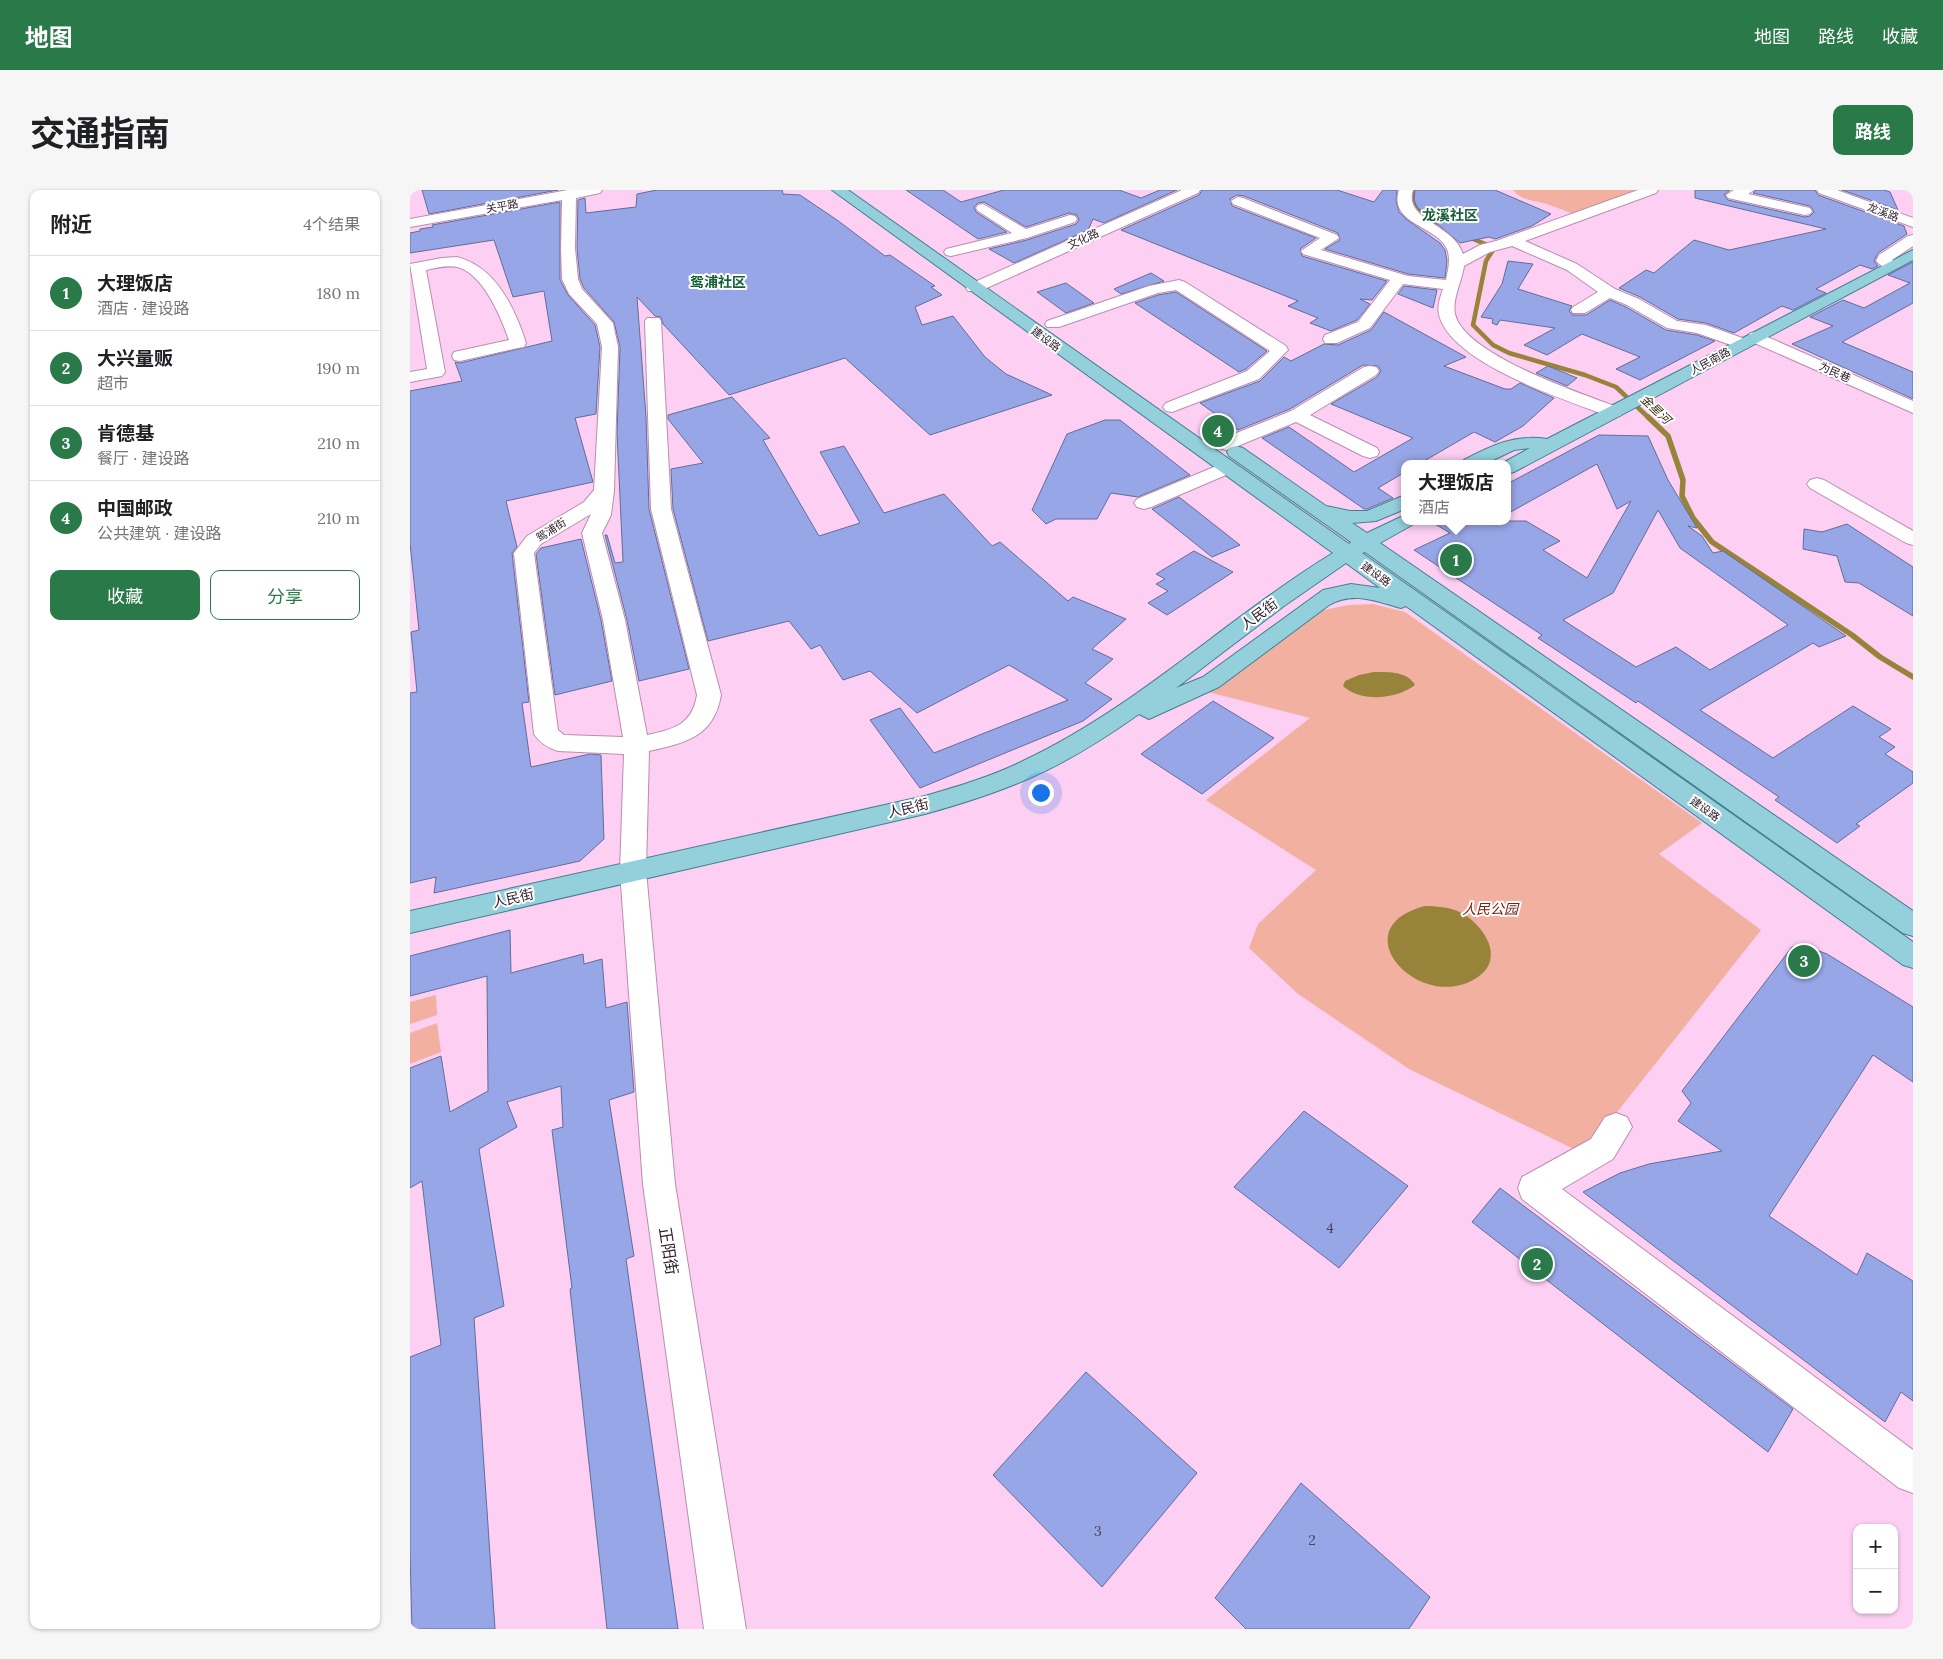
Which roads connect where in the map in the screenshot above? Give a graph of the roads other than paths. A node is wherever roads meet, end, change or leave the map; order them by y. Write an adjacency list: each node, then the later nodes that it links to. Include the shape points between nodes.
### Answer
1 (595, 190): 10 (street, 关平路)
2 (839, 190): 29 (main road, 建设路)
3 (868, 190): 23 (main road, 建设路)
4 (1193, 190): 29 (street, 文化路)
5 (1406, 190): 25 (street, via 1403,199 1406,207 1450,243 1456,254)
6 (1652, 190): 22 (street)
7 (1747, 190): 14 (street, via 1733,195)
8 (1824, 190): 12 (street, 龙溪路)
9 (1836, 190): 17 (street, 龙溪路)
10 (562, 194): 15 (street, 关平路); 51 (street, via 570,221 570,279 575,291 605,323 610,347)
11 (1238, 201): 28 (street, via 1332,238 1308,251)
12 (1853, 201): 18 (street, 龙溪路); 20 (street, via 1903,224)
13 (983, 208): 19 (street)
14 (1805, 210)
15 (414, 219)
16 (1070, 219): 19 (street)
17 (1913, 219)
18 (1913, 223)
19 (1024, 234): 23 (street)
20 (1913, 234)
21 (1913, 239): 26 (street, via 1884,258)
22 (1506, 243): 25 (street, via 1484,248); 31 (street, 为民巷, via 1572,266)
23 (951, 252): 29 (main road, 建设路)
24 (1913, 254): 26 (main road, 人民南路)
25 (1456, 264): 30 (street)
26 (1890, 266): 36 (main road, 人民南路)
27 (414, 268): 37 (street, via 450,262 466,265 488,281 514,329 518,343); 39 (street, via 436,372)
28 (1399, 278): 30 (street); 35 (street, via 1364,325)
29 (982, 284): 34 (main road, 建设路); 49 (main road, 建设路)
30 (1452, 285): 40 (street, via 1447,302 1452,329 1483,355 1506,367)
31 (1609, 292): 32 (street); 36 (street, 为民巷, via 1673,325)
32 (1579, 310)
33 (653, 321): 59 (street, 鸳浦街, via 661,509 709,695 708,708 702,719 683,734)
34 (1053, 324): 41 (main road, 建设路); 41 (street, via 1155,289 1179,285 1280,350 1253,375)
35 (1331, 339)
36 (1749, 340): 40 (main road, 人民南路); 42 (street, 为民巷)
37 (460, 356)
38 (1370, 371): 43 (street)
39 (410, 377)
40 (1626, 405): 45 (main road, 人民南路)
41 (1172, 407): 44 (main road, 建设路)
42 (1913, 408)
43 (1297, 415): 44 (street); 46 (street)
44 (1226, 444): 52 (main road, 建设路)
45 (1550, 446): 47 (main road, via 1528,442 1513,444); 48 (main road, 人民南路)
46 (1370, 452)
47 (1478, 460)
48 (1511, 466)
49 (1226, 468): 54 (street); 57 (main road, 建设路)
50 (1817, 484): 56 (street)
51 (604, 491): 59 (street, via 601,515 592,533 614,620); 59 (street, 鸳浦街, via 591,506 534,540 524,554 546,734 558,744)
52 (1308, 502): 53 (main road, via 1337,515 1361,518 1379,514); 57 (main road, 建设路)
53 (1401, 502)
54 (1144, 503)
55 (1401, 523): 57 (main road)
56 (1913, 539)
57 (1356, 548): 58 (main road, 建设路); 60 (main road, 人民街, via 1309,578 1139,703); 63 (main road, 建设路)
58 (1442, 622): 60 (main road, via 1387,595 1359,590 1332,594 1211,682 1101,736); 64 (main road, 建设路)
59 (638, 746): 61 (street)
60 (1066, 749): 61 (main road, 人民街, via 1016,775 925,805)
61 (633, 871): 62 (main road, 人民街); 67 (street, 正阳街, via 659,1184)
62 (410, 922)
63 (1913, 925)
64 (1911, 954)
65 (1616, 1127): 66 (street, via 1602,1149 1534,1188)
66 (1913, 1474)
67 (726, 1629)

